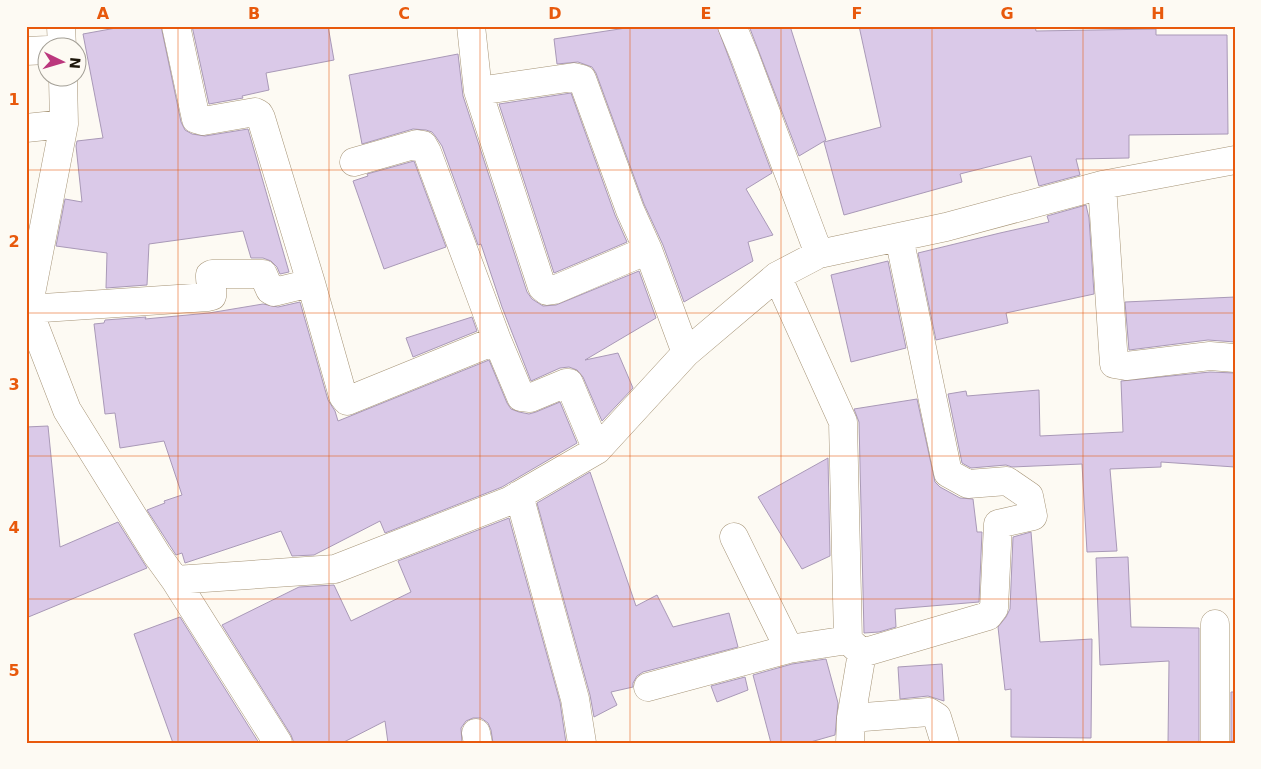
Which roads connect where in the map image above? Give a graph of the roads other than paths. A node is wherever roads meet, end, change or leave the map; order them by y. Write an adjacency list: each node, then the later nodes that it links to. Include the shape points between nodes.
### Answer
1 (176, 26): 15 (street, via 196,119 203,121 259,114)
2 (471, 26): 5 (street)
3 (732, 26): 13 (street)
4 (62, 88): 6 (street)
5 (478, 91): 12 (street, via 574,77 582,79); 12 (street, via 542,287 547,291 554,290)
6 (64, 124): 7 (street); 16 (street)
7 (26, 128)
8 (1235, 160): 10 (street)
9 (354, 162): 17 (street, via 423,145)
10 (1102, 184): 11 (street); 19 (street, via 1114,364 1126,366 1210,356)
11 (899, 237): 13 (street); 25 (street, via 948,474 968,484 1007,481 1029,496 1033,516 998,524 994,608 988,616)
12 (648, 250): 18 (street)
13 (819, 254): 14 (street)
14 (777, 276): 18 (street); 25 (street, via 843,422)
15 (312, 283): 16 (street, via 274,292 263,274 212,274 209,278 213,293 208,297); 17 (street, via 343,396 348,401)
16 (28, 309): 23 (street, via 67,410)
17 (496, 340): 20 (street, via 521,397 530,398 569,383)
18 (686, 353): 20 (street)
19 (1235, 358)
20 (597, 450): 21 (street)
21 (519, 495): 23 (street, via 335,569); 30 (street, via 575,699)
22 (734, 536): 26 (street)
23 (175, 580): 29 (street)
24 (1215, 624): 32 (street)
25 (855, 646): 26 (street); 28 (street)
26 (789, 649): 27 (street)
27 (648, 687)
28 (851, 730): 31 (street, via 929,712 936,717)
29 (278, 743)
30 (582, 743)
31 (946, 743)
32 (1215, 743)

